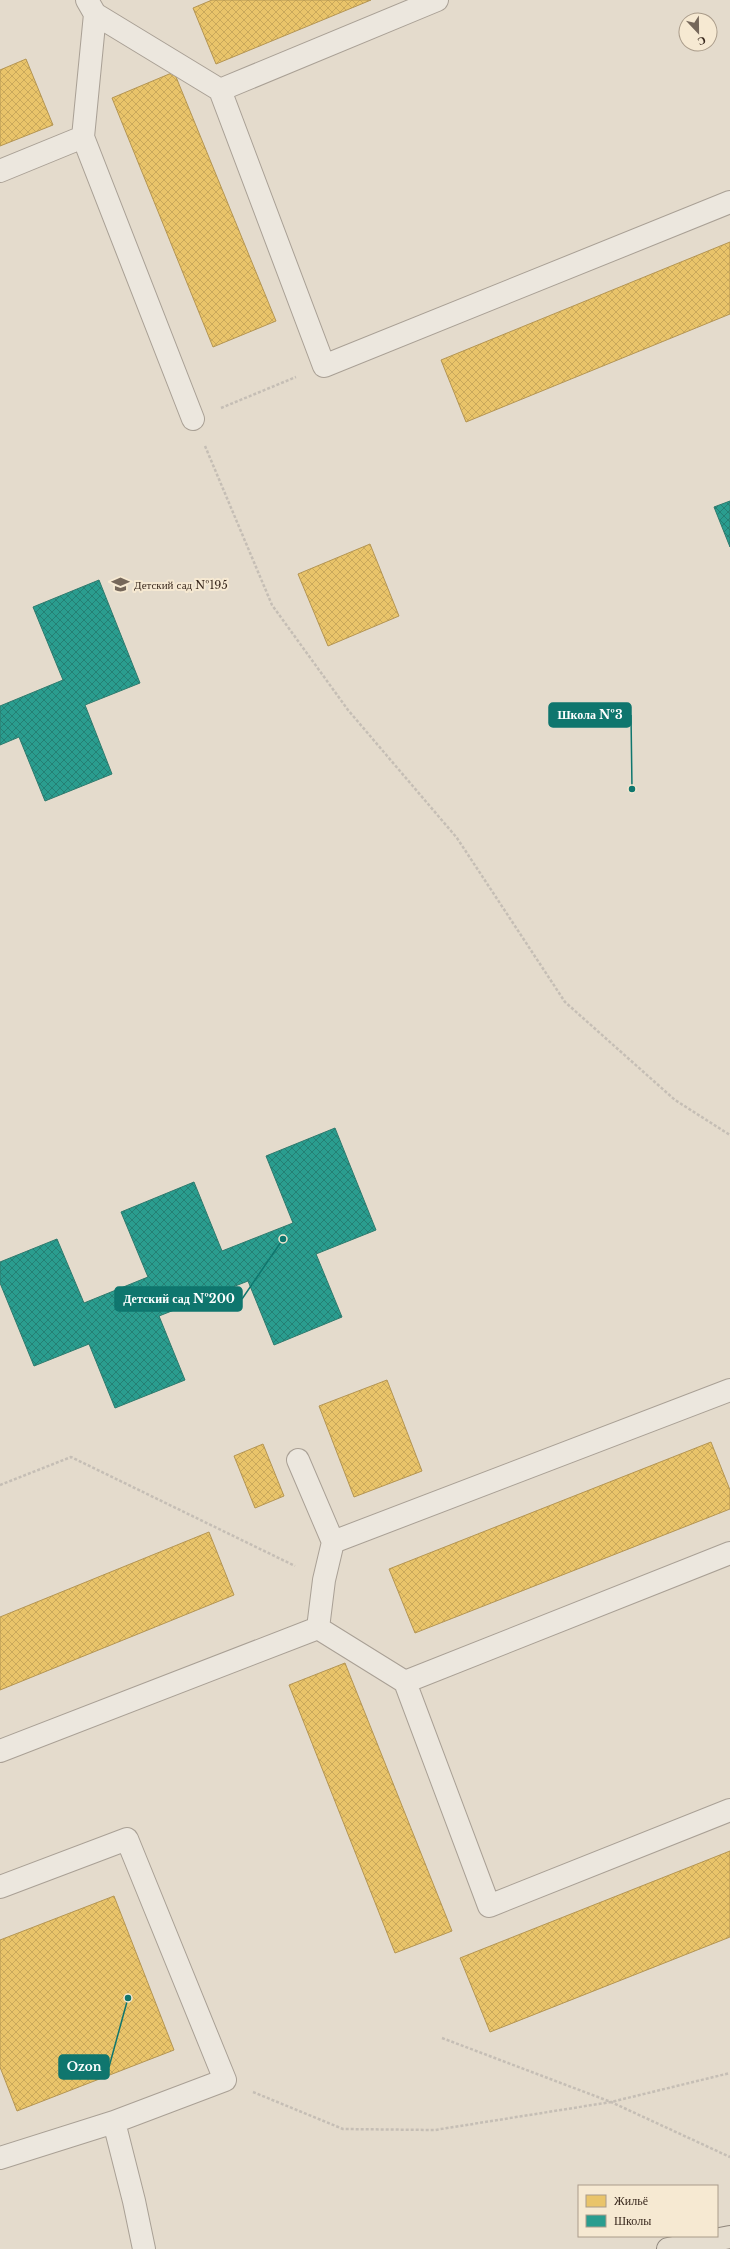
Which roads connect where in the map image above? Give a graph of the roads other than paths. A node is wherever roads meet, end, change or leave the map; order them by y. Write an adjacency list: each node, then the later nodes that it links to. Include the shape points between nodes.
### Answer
1 (437, 0): 3 (lane)
2 (91, 7): 3 (lane); 4 (lane)
3 (220, 90): 6 (lane, via 324,366)
4 (83, 137): 5 (lane); 7 (lane)
5 (0, 171)
6 (730, 202)
7 (193, 419)
8 (730, 1390): 10 (lane)
9 (298, 1460): 10 (lane)
10 (333, 1542): 12 (lane, via 324,1580)
11 (730, 1553): 13 (lane)
12 (318, 1628): 13 (lane); 14 (lane)
13 (405, 1682): 15 (lane, via 489,1906)
14 (0, 1751)
15 (730, 1810)
16 (0, 1887): 17 (lane, via 127,1839 224,2080)
17 (114, 2122): 18 (lane); 20 (lane)
18 (0, 2158)
19 (730, 2237): 21 (main road)
20 (144, 2249)
21 (668, 2249)

